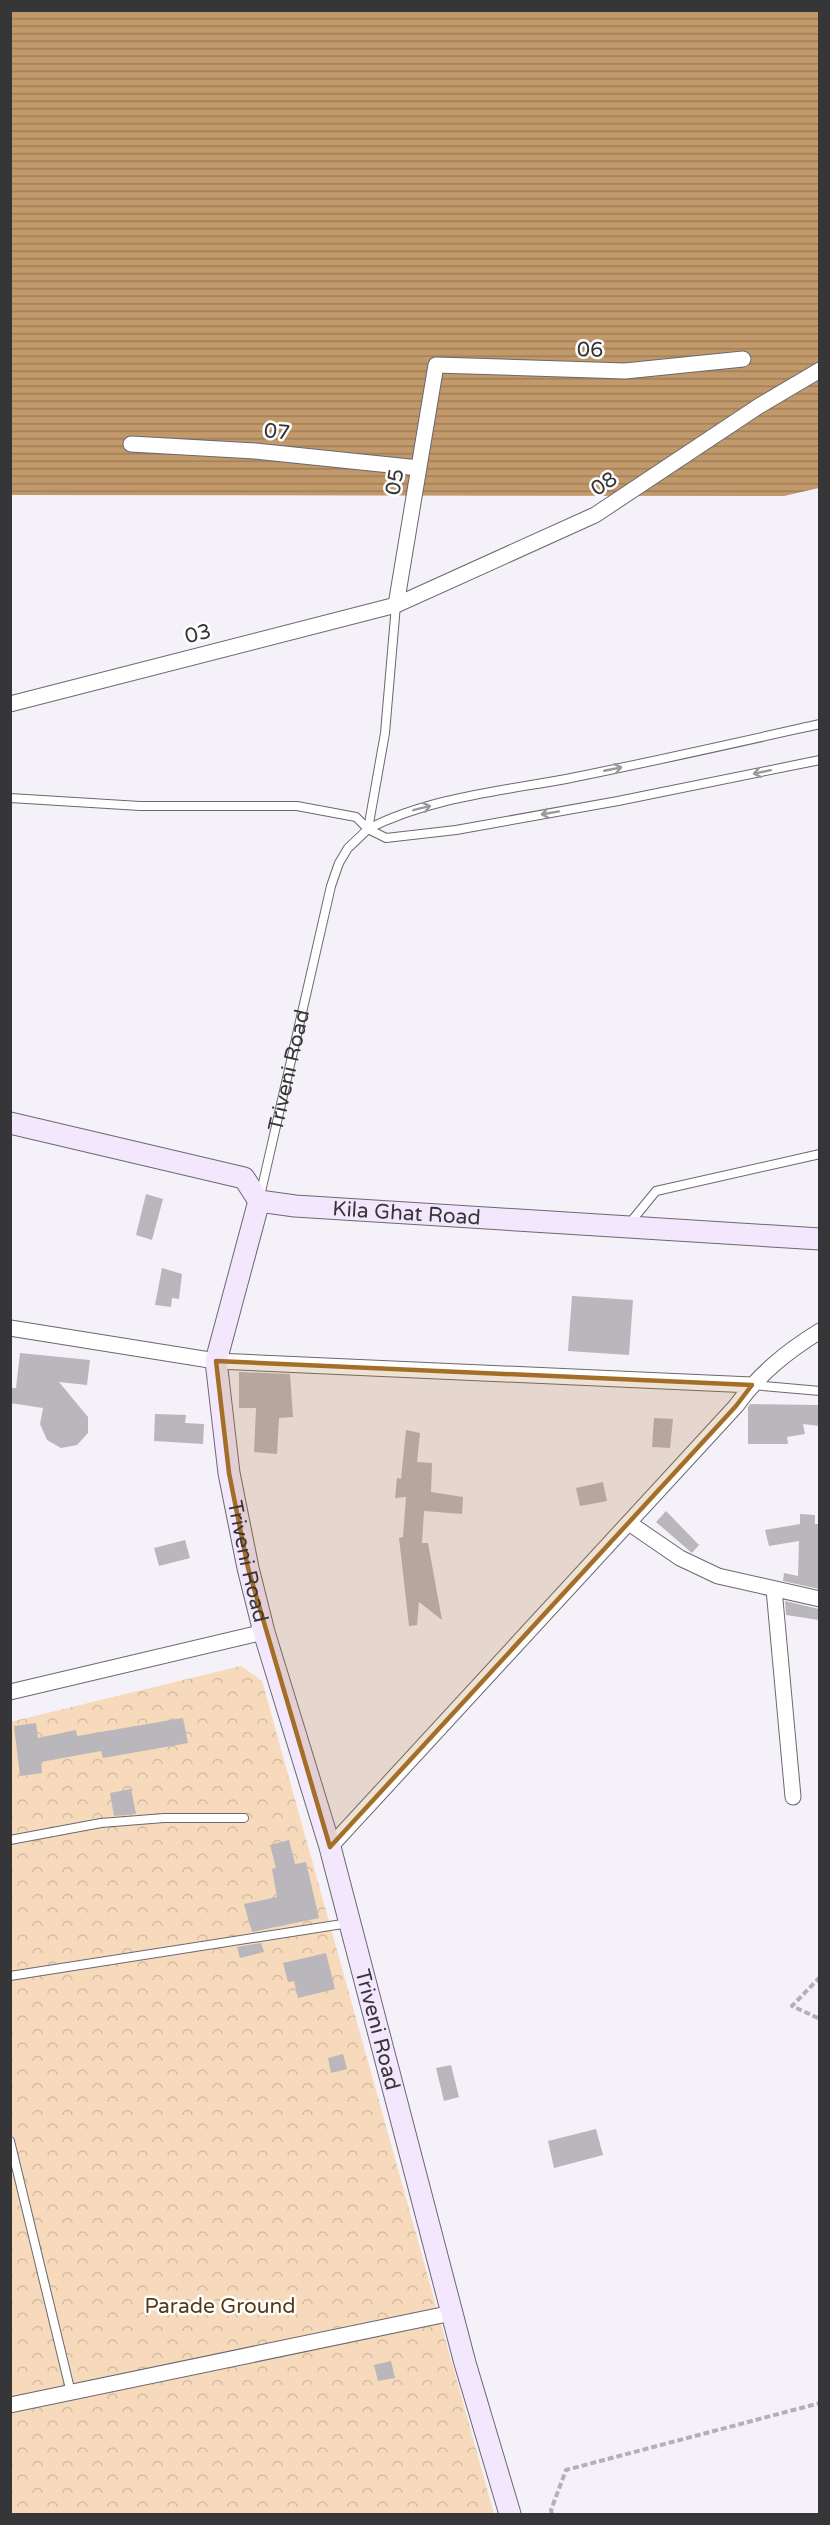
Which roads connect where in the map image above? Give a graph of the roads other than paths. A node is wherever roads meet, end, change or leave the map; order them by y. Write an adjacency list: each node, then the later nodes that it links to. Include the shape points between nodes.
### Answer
1 (742, 359): 2 (street, 06, via 625,371)
2 (436, 365): 5 (street, 05)
3 (819, 370): 6 (street, 08, via 595,515)
4 (131, 444): 5 (street, 07, via 255,451)
5 (419, 468): 6 (street, 05)
6 (396, 605): 7 (street, 03); 11 (lane, via 385,733)
7 (10, 704)
8 (819, 724): 11 (lane, Triveni Road, one-way to 8, via 403,813 444,802)
9 (819, 760): 11 (lane, one-way to 11, via 456,830 386,838)
10 (10, 798): 11 (lane, via 140,806 297,806 356,817)
11 (368, 830): 14 (lane, Triveni Road, via 348,848 332,886)
12 (10, 1123): 14 (main road, via 244,1179)
13 (819, 1154): 15 (lane, via 656,1191)
14 (259, 1201): 15 (main road, Kila Ghat Road); 19 (main road, Triveni Road)
15 (626, 1227): 16 (main road, Kila Ghat Road)
16 (819, 1239)
17 (10, 1328): 19 (street)
18 (819, 1330): 20 (street, via 784,1354)
19 (216, 1361): 20 (street); 25 (main road, Triveni Road, via 229,1473)
20 (752, 1385): 21 (lane); 22 (street)
21 (819, 1391)
22 (629, 1523): 23 (street, via 680,1558 718,1576); 30 (street)
23 (774, 1589): 24 (street); 27 (street)
24 (819, 1599)
25 (264, 1632): 26 (street); 30 (main road, Triveni Road)
26 (10, 1692)
27 (793, 1797)
28 (244, 1818): 29 (lane, via 101,1823)
29 (10, 1840)
30 (330, 1847): 31 (main road, Triveni Road)
31 (350, 1923): 32 (lane); 34 (main road, Triveni Road)
32 (10, 1976)
33 (10, 2141): 35 (lane)
34 (452, 2313): 35 (street); 37 (main road, Triveni Road)
35 (71, 2393): 36 (street)
36 (10, 2405)
37 (510, 2514)

